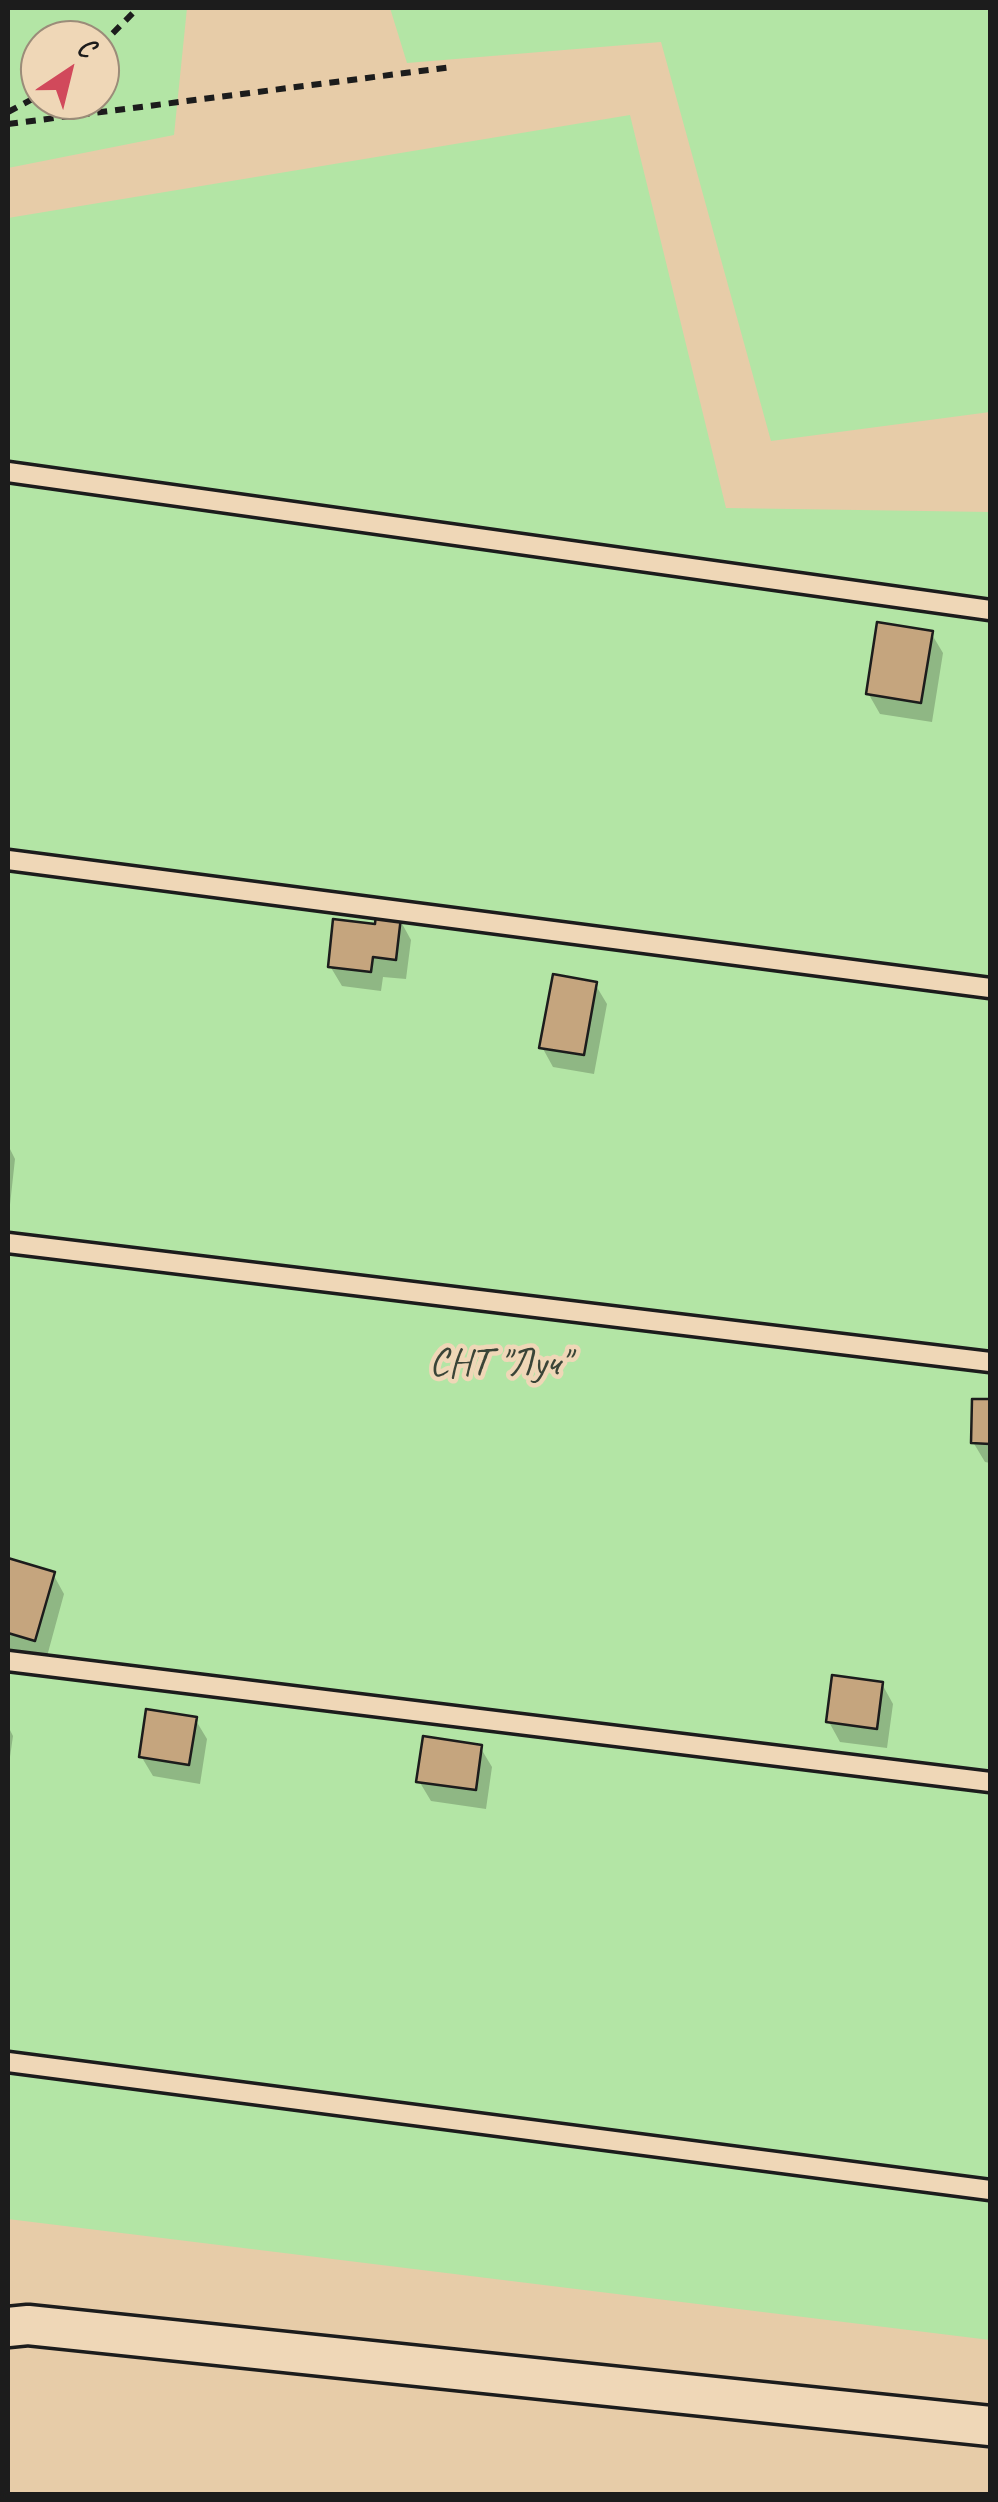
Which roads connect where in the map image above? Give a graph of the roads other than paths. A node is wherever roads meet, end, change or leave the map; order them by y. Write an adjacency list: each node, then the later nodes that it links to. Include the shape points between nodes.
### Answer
1 (8, 472): 2 (lane)
2 (990, 610)
3 (8, 860): 4 (lane)
4 (990, 988)
5 (8, 1243): 6 (lane)
6 (990, 1362)
7 (8, 1661): 8 (lane)
8 (990, 1782)
9 (8, 2062): 10 (lane)
10 (990, 2190)
11 (8, 2327): 12 (street)
12 (990, 2426)

